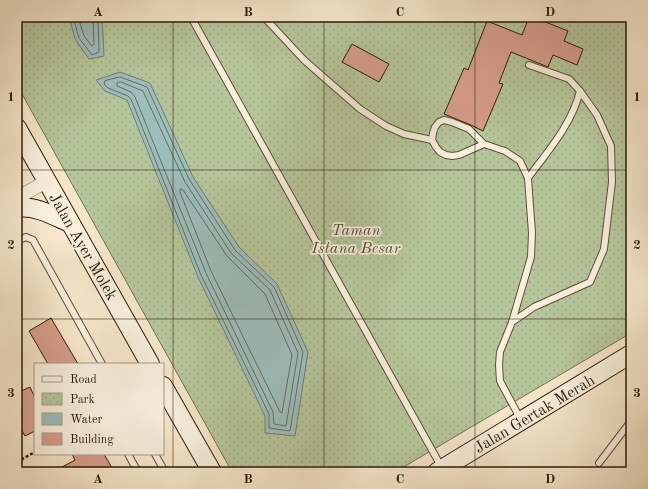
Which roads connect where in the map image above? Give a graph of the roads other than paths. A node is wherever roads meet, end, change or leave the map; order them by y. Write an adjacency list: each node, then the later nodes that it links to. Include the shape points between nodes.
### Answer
1 (191, 17): 25 (lane)
2 (264, 17): 6 (lane, via 304,60 360,109 404,134)
3 (529, 65): 4 (lane, via 569,79)
4 (580, 90): 9 (lane, via 578,101 556,141); 15 (lane, via 597,115 611,146 612,182 604,249 590,282 534,306)
5 (19, 132): 8 (main road); 10 (main road, Jalan Ayer Molek)
6 (432, 140): 7 (lane, via 440,152 452,156); 7 (lane, via 435,127 444,120 469,129)
7 (484, 144): 9 (lane, via 520,161)
8 (17, 159)
9 (528, 178): 15 (lane, via 531,257)
10 (47, 181): 11 (street); 13 (main road, Jalan Ayer Molek)
11 (17, 198)
12 (17, 208): 13 (main road, via 46,212)
13 (70, 223): 18 (main road, Jalan Ayer Molek)
14 (17, 241): 17 (lane, via 26,237 33,240)
15 (512, 322): 20 (lane, via 500,352 500,381)
16 (631, 354): 20 (main road, Jalan Gertak Merah)
17 (101, 363)
18 (149, 363)
19 (164, 389): 28 (main road)
20 (522, 421): 25 (main road, Jalan Gertak Merah)
21 (631, 422): 24 (lane)
22 (129, 455): 26 (lane)
23 (156, 455): 27 (lane)
24 (599, 463)
25 (440, 470)
26 (138, 472)
27 (165, 472)
28 (212, 472)

